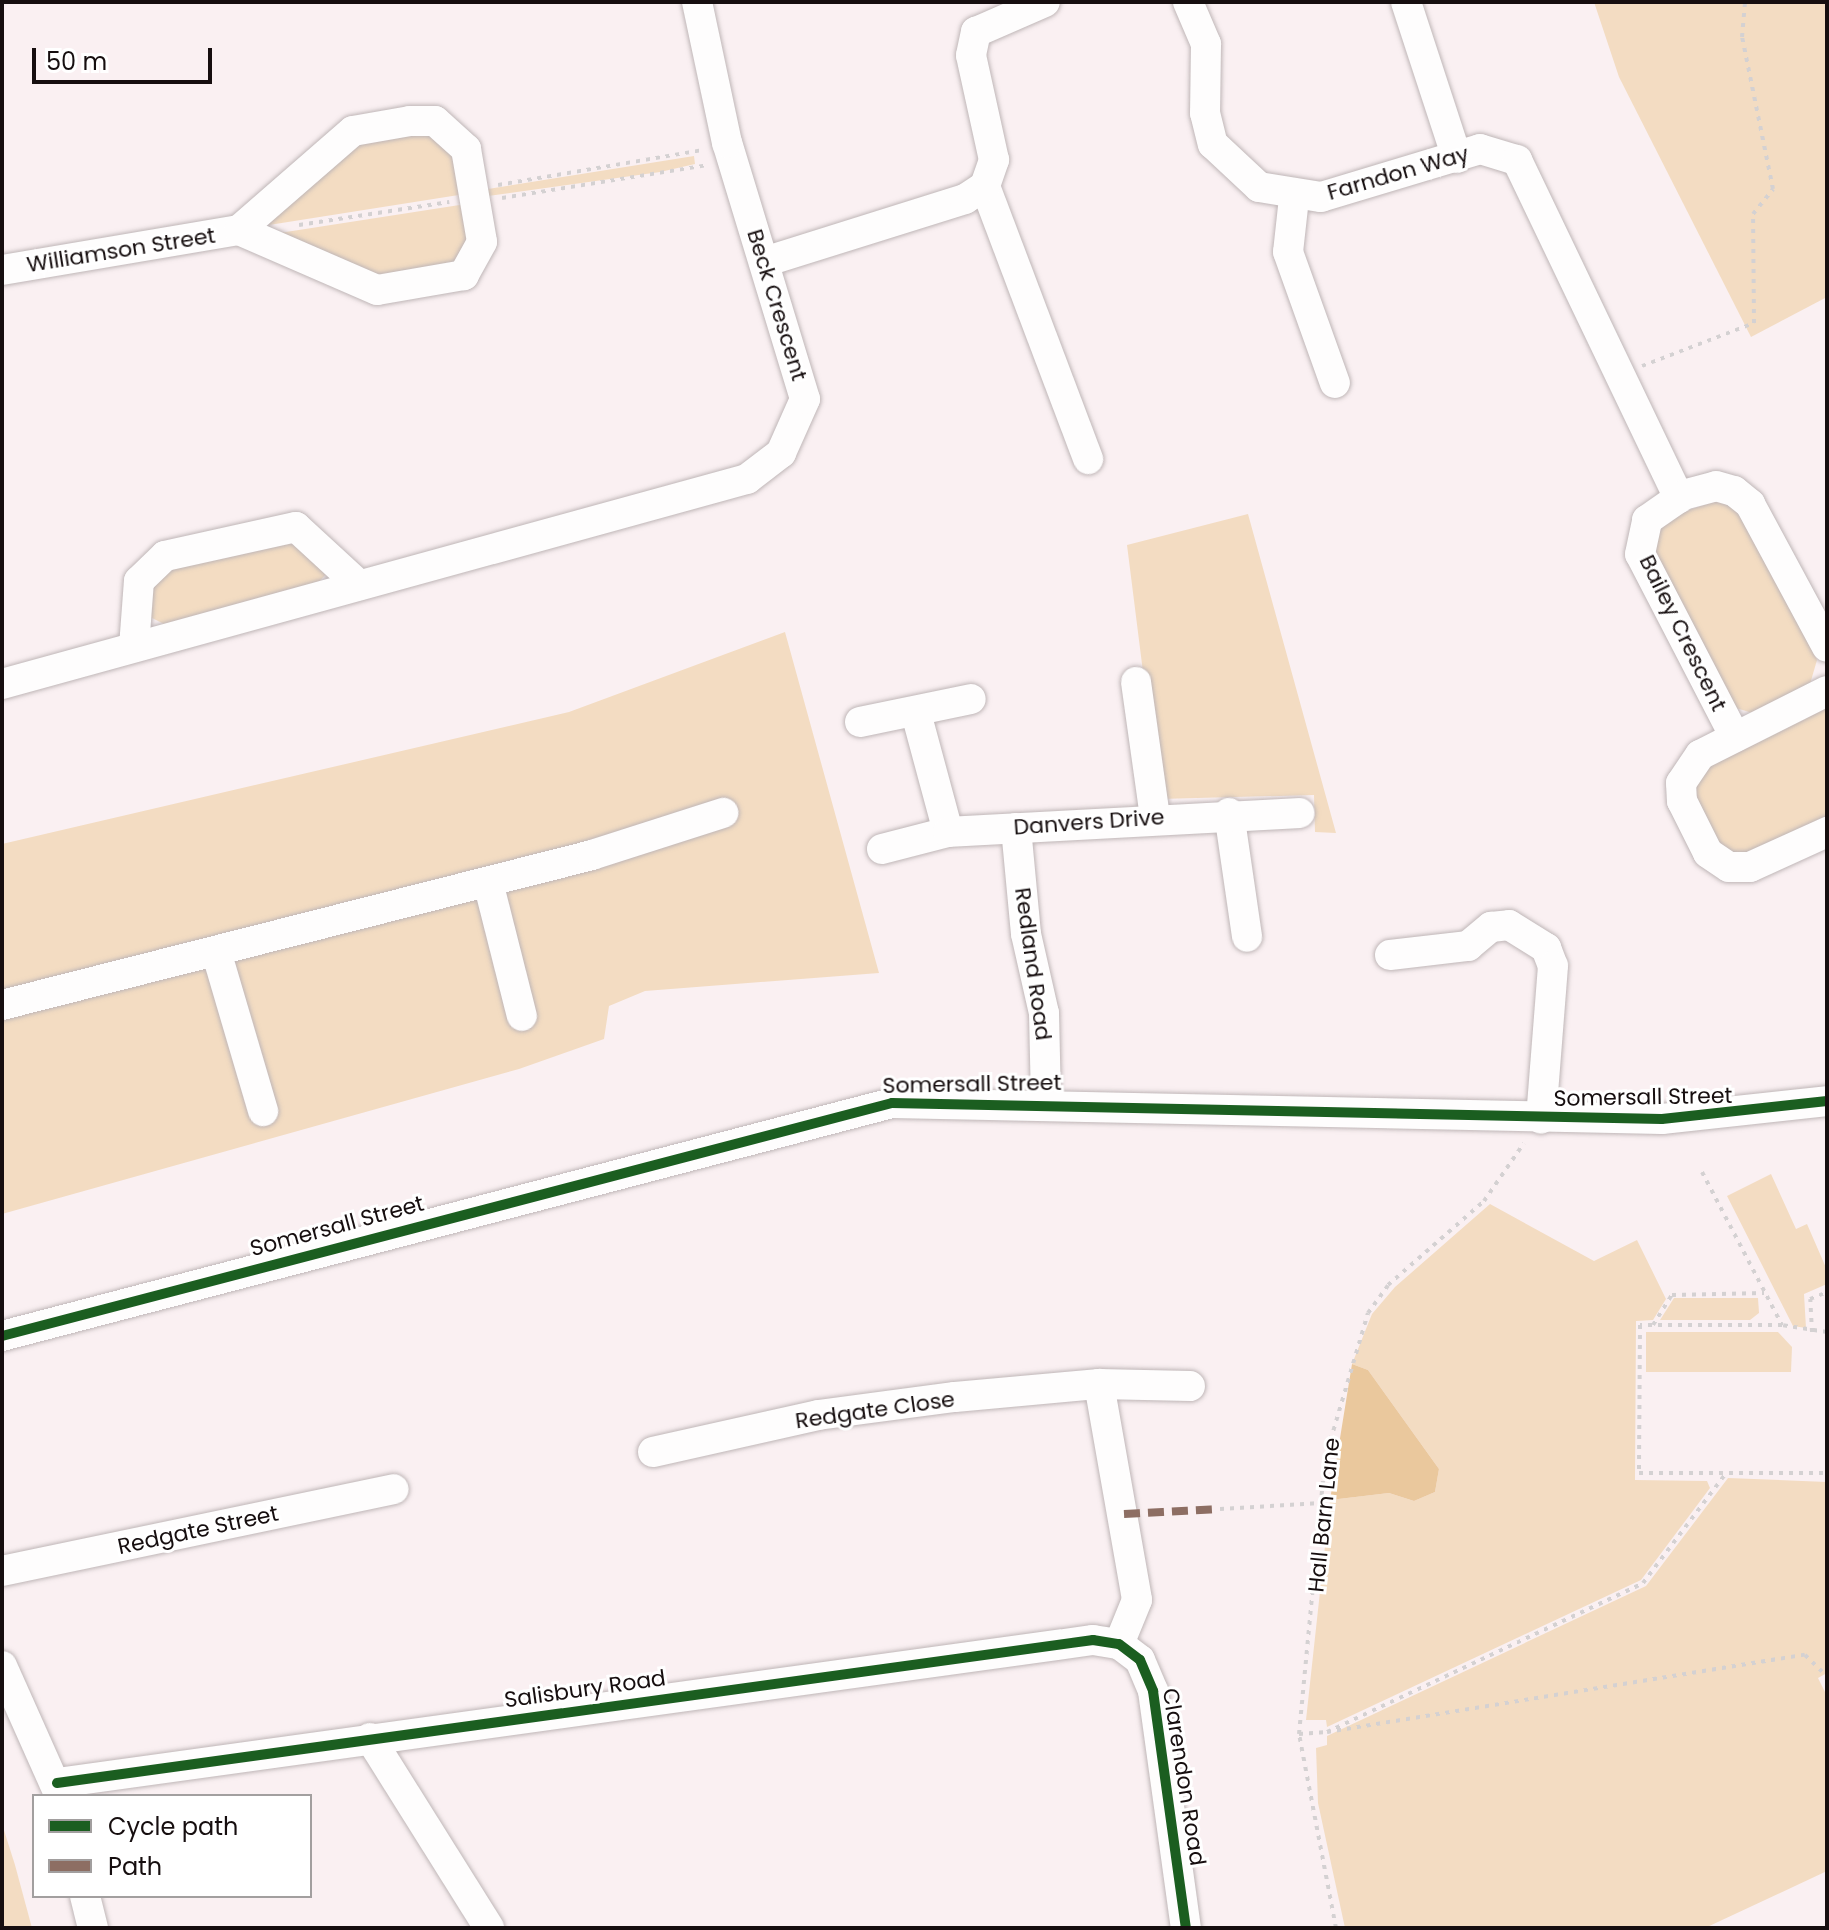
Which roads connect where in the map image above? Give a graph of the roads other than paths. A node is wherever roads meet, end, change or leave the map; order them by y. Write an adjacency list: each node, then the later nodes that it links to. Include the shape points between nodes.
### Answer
1 (697, 2): 9 (street, Beck Crescent, via 730,151)
2 (1045, 2): 6 (street, via 976,32 971,55 994,160)
3 (1188, 2): 7 (street, Farndon Way, via 1206,44 1205,113 1213,144 1259,187)
4 (1406, 2): 5 (street)
5 (1457, 158): 7 (street, Farndon Way, via 1321,197); 13 (street, Farndon Way, via 1480,149 1517,160)
6 (985, 186): 9 (street, via 965,199); 12 (street)
7 (1294, 198): 11 (street, via 1288,252)
8 (239, 230): 8 (street, Williamson Street, via 353,131 435,121 455,131 466,149 482,242 476,262 447,283 377,290); 10 (street, Williamson Street)
9 (764, 262): 14 (street, Beck Crescent, via 805,399 781,453 747,479)
10 (2, 270)
11 (1335, 383)
12 (1088, 459)
13 (1679, 498): 16 (street, Bailey Crescent, via 1716,486 1750,504); 23 (street, Bailey Crescent, via 1647,520 1640,554)
14 (359, 585): 15 (street, Beck Crescent); 15 (street, via 309,532 296,527 165,556 139,581)
15 (134, 647): 18 (street, Beck Crescent)
16 (1827, 647)
17 (1136, 682): 27 (street)
18 (2, 684)
19 (1827, 691): 23 (street, Bailey Crescent)
20 (971, 699): 21 (street)
21 (916, 713): 22 (street); 29 (street)
22 (860, 722)
23 (1735, 737): 30 (street, Bailey Crescent, via 1700,755 1681,783 1682,801 1708,853 1729,867 1750,867)
24 (723, 813): 32 (street)
25 (1229, 813): 26 (street, Danvers Drive); 27 (street, Danvers Drive); 33 (street, via 1231,860)
26 (1299, 813)
27 (1155, 818): 28 (street, Danvers Drive)
28 (1016, 828): 29 (street, Danvers Drive); 38 (street, Redland Road, via 1026,934 1044,1013)
29 (948, 832): 31 (street, Danvers Drive)
30 (1827, 832)
31 (882, 849)
32 (488, 882): 34 (street); 37 (street)
33 (1247, 937)
34 (216, 951): 36 (street); 40 (street)
35 (1390, 955): 41 (street, via 1468,946 1491,927 1509,925 1546,948 1553,966)
36 (2, 1005)
37 (522, 1016)
38 (1046, 1101): 41 (street, Somersall Street); 42 (street, Somersall Street, via 858,1109)
39 (1825, 1107): 41 (street, Somersall Street, via 1726,1117)
40 (263, 1111)
41 (1538, 1119)
42 (2, 1336)
43 (1099, 1384): 44 (street, Redgate Close); 45 (street, Redgate Close, via 818,1415); 48 (street, via 1137,1600)
44 (1190, 1386)
45 (653, 1452)
46 (393, 1489): 47 (street, Redgate Street)
47 (2, 1571)
48 (1119, 1644): 50 (street, Salisbury Road, via 1093,1640); 55 (street, Clarendon Road, via 1140,1660 1153,1691)
49 (2, 1666): 51 (street)
50 (370, 1738): 51 (street, Salisbury Road); 54 (street)
51 (59, 1790)
52 (86, 1898): 53 (street)
53 (93, 1928)
54 (489, 1928)
55 (1186, 1928)

